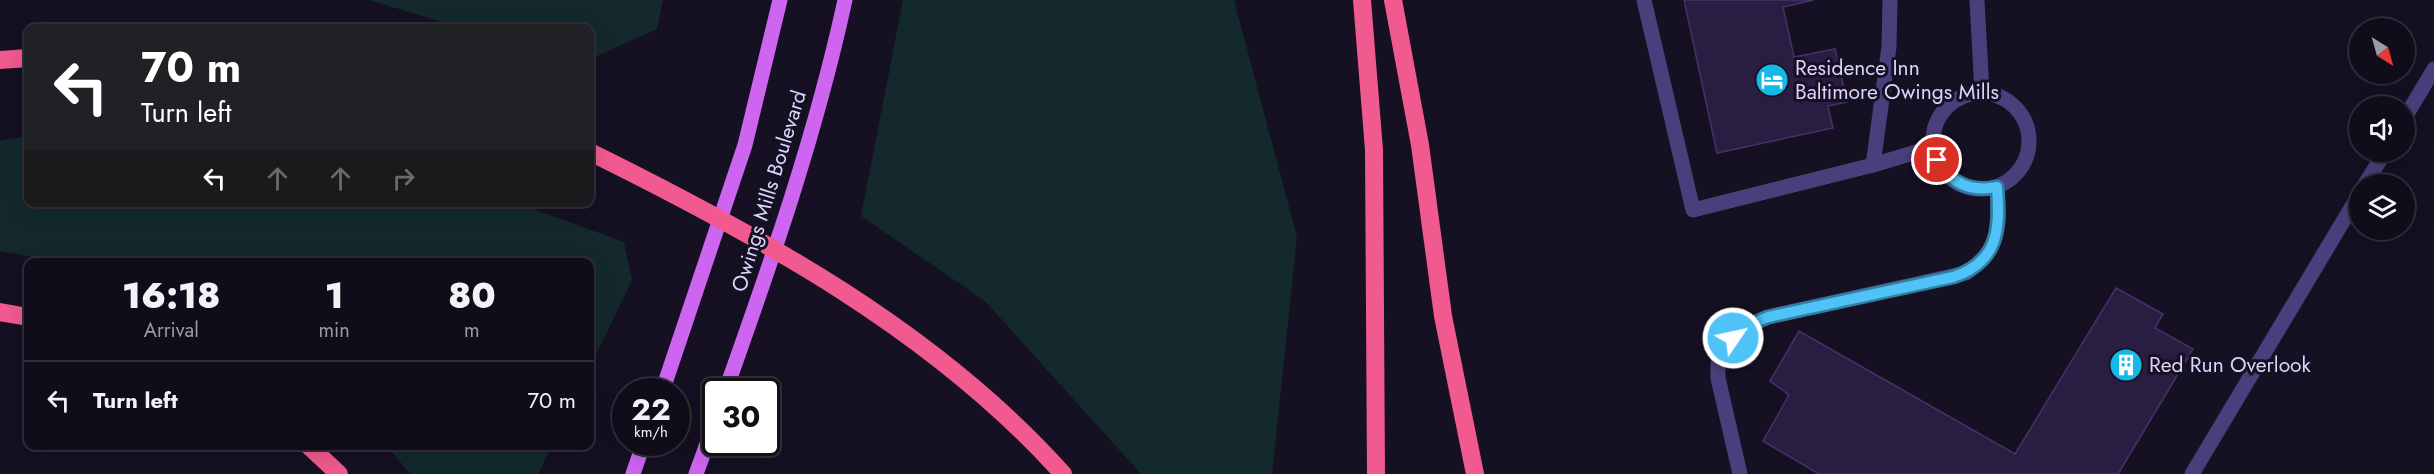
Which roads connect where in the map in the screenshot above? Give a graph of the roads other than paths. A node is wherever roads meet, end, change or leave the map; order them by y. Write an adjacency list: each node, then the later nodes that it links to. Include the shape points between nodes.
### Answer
1 (780, 0): 20 (main road, Owings Mills Boulevard, via 745,145)
2 (845, 0): 21 (main road, Owings Mills Boulevard, via 811,137)
3 (1362, 0): 29 (highway, via 1374,150)
4 (1393, 0): 30 (highway, via 1420,145 1443,316)
5 (1644, 0): 15 (street, via 1693,210)
6 (1890, 0): 15 (street, via 1889,47)
7 (1977, 0): 11 (street)
8 (24, 58): 9 (highway)
9 (0, 60)
10 (2434, 69): 12 (street)
11 (1982, 92): 13 (street, via 1951,103 1940,115 1934,130); 16 (street, via 2011,102 2021,112 2029,134 2028,156 2021,169)
12 (2415, 100)
13 (1934, 147): 15 (street); 16 (street, via 1944,173 1955,182 1976,189)
14 (594, 154): 28 (highway, via 835,286 955,372)
15 (1873, 165)
16 (1997, 187): 31 (street, via 1996,237 1987,255 1966,273 1768,317 1733,338 1721,352 1718,378)
17 (2349, 211): 32 (street)
18 (0, 312): 19 (highway)
19 (24, 316)
20 (667, 378)
21 (730, 378)
22 (313, 450): 25 (highway)
23 (639, 456): 26 (main road)
24 (703, 456): 27 (main road)
25 (339, 474)
26 (633, 474)
27 (696, 474)
28 (1063, 474)
29 (1376, 474)
30 (1474, 474)
31 (1740, 474)
32 (2192, 474)

